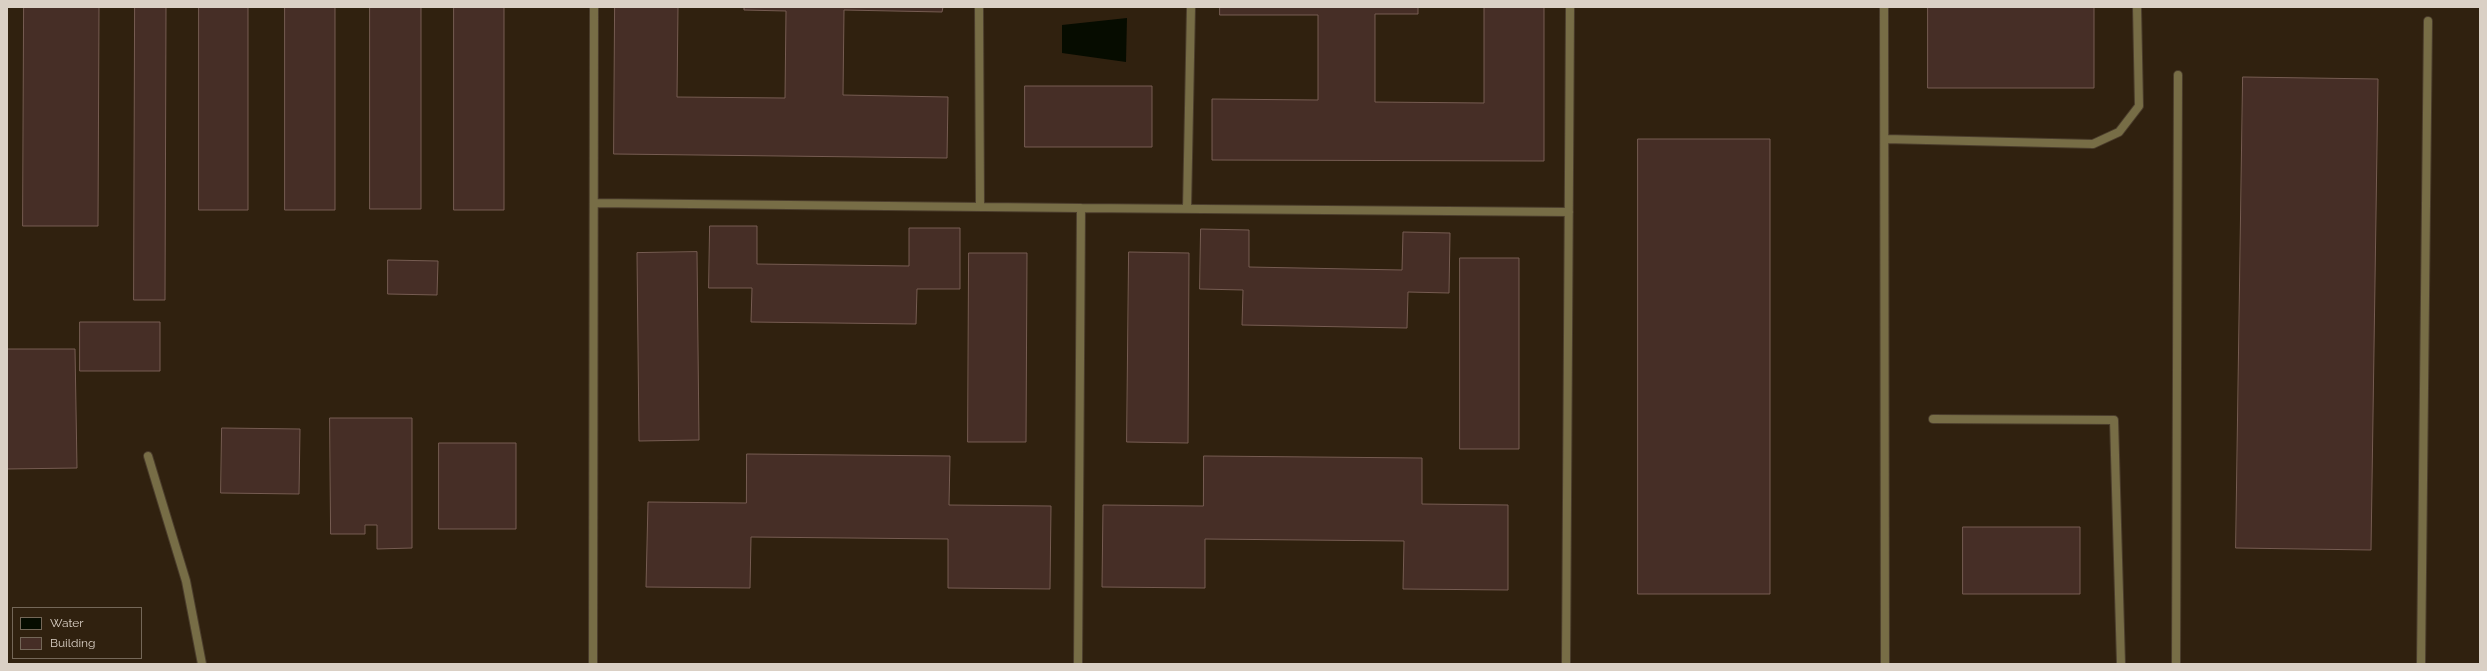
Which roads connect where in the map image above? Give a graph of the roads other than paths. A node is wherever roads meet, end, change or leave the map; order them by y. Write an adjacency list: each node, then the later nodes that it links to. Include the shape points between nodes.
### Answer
1 (594, 7): 10 (lane)
2 (979, 7): 11 (lane)
3 (1191, 7): 13 (lane)
4 (1570, 7): 14 (lane)
5 (1884, 7): 9 (lane)
6 (2137, 7): 9 (lane, via 2139,106 2119,132 2093,144)
7 (2428, 21): 24 (lane)
8 (2178, 75): 23 (lane)
9 (1885, 139): 21 (lane)
10 (594, 203): 11 (lane); 18 (lane)
11 (980, 207): 12 (lane)
12 (1081, 208): 13 (lane); 19 (lane)
13 (1187, 209): 14 (lane)
14 (1569, 212): 20 (lane)
15 (1933, 418): 22 (lane, via 2114,420)
16 (148, 456): 17 (lane, via 186,581)
17 (202, 664)
18 (593, 664)
19 (1078, 664)
20 (1566, 664)
21 (1885, 664)
22 (2121, 664)
23 (2176, 664)
24 (2421, 664)

